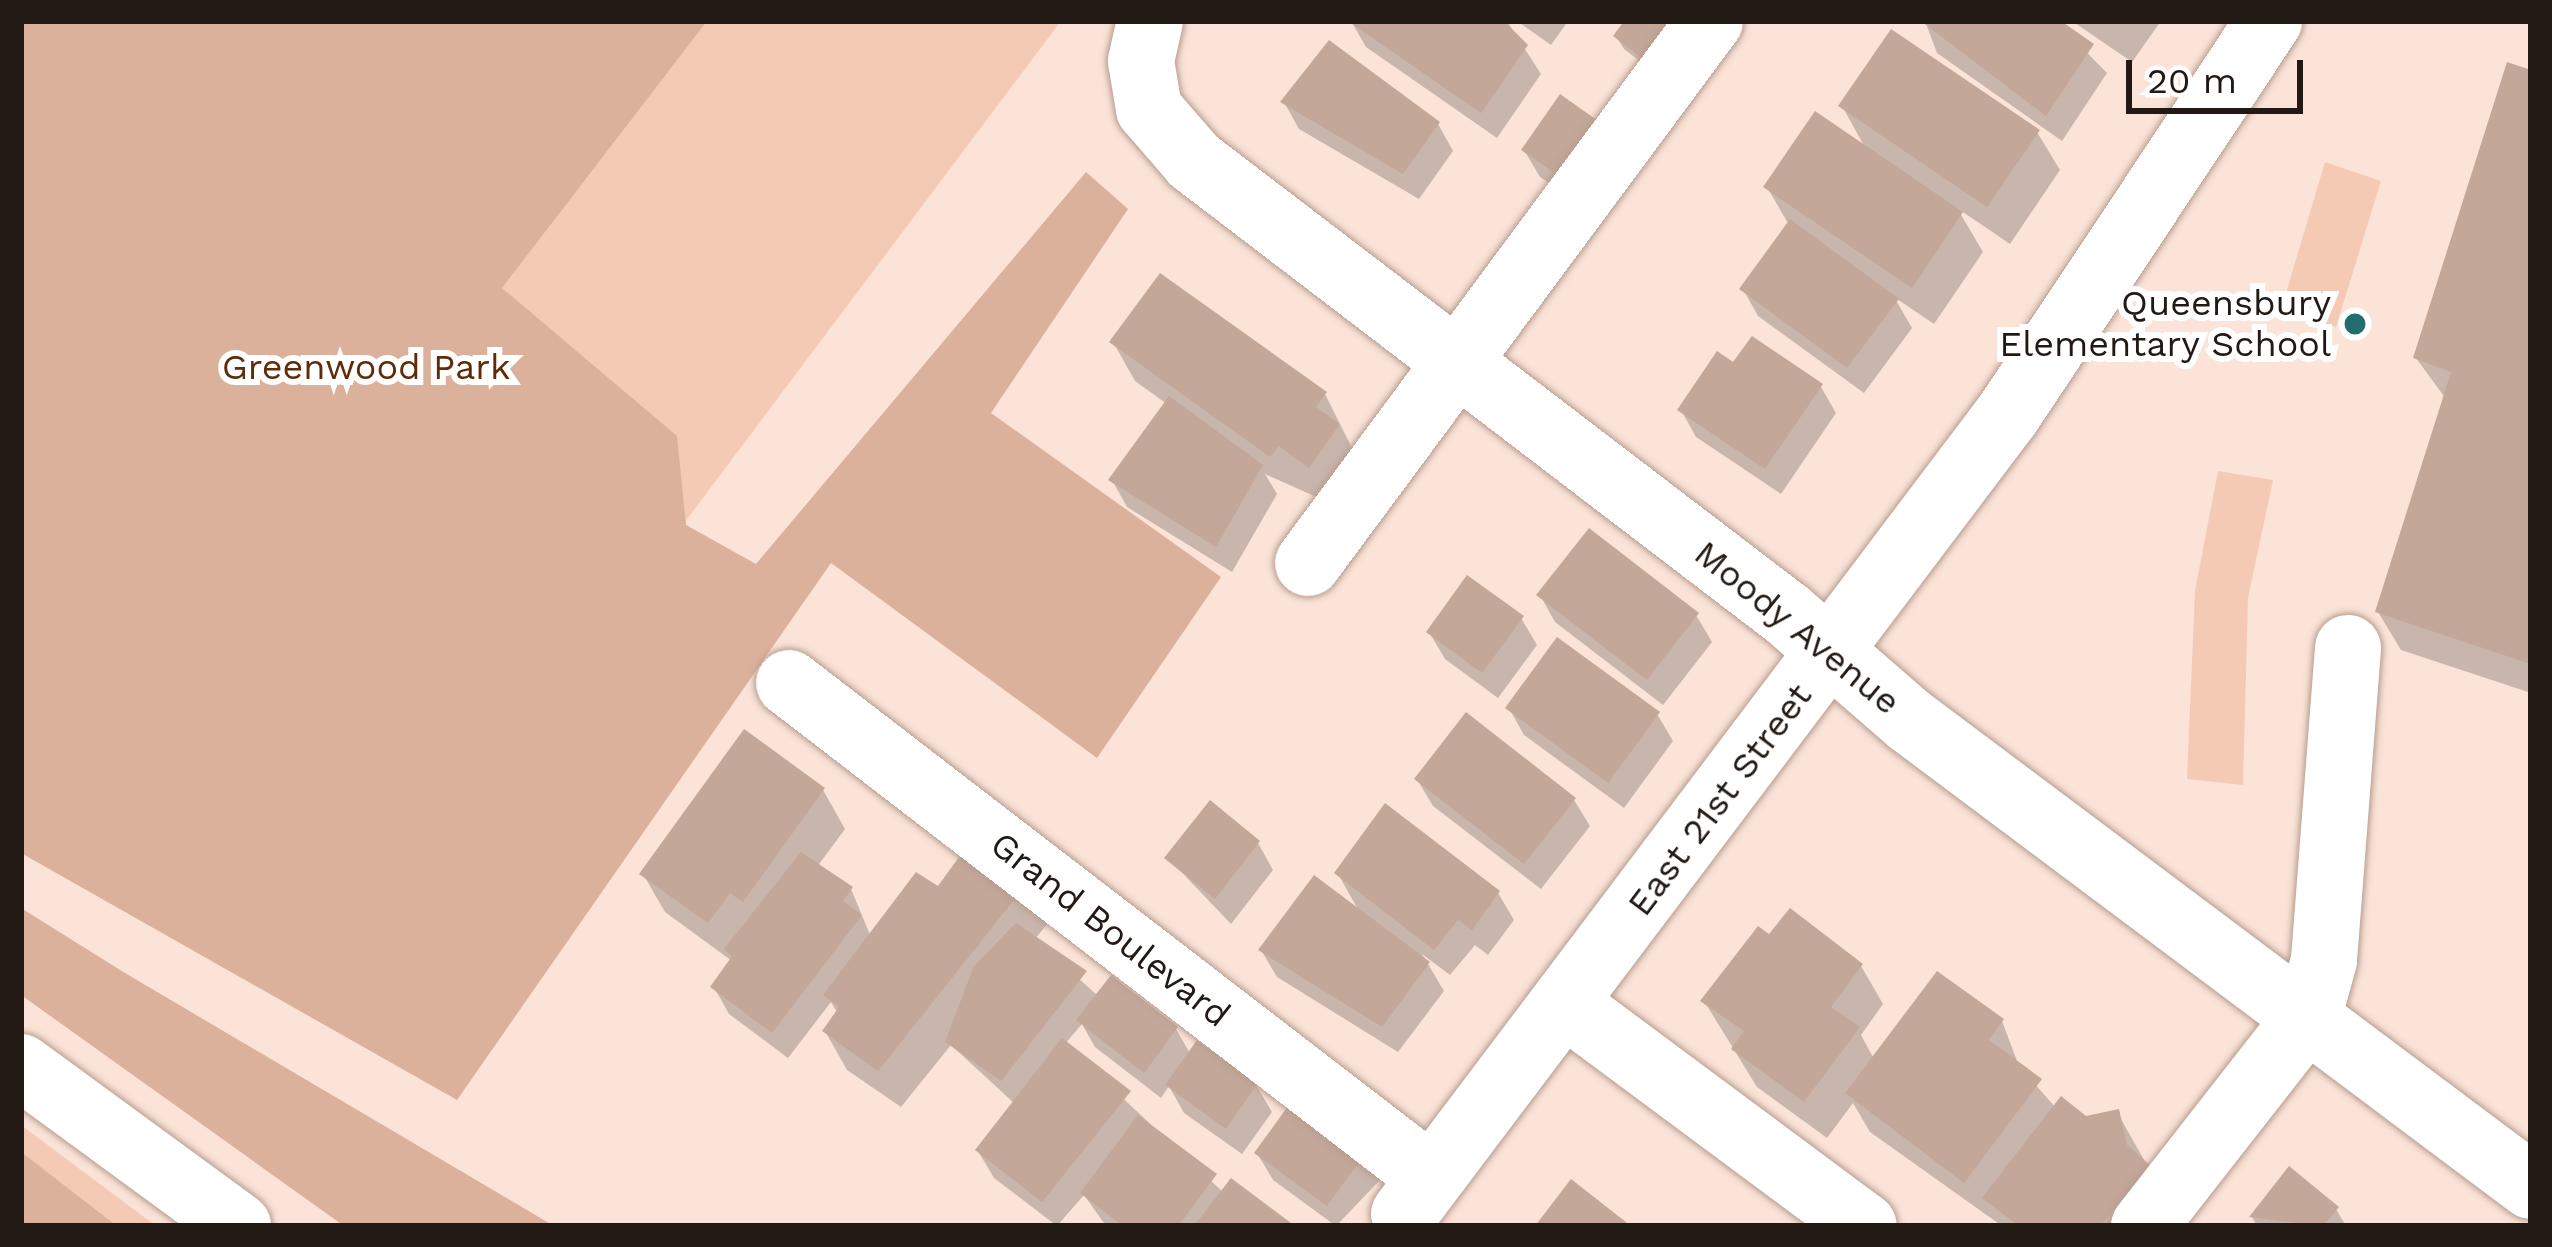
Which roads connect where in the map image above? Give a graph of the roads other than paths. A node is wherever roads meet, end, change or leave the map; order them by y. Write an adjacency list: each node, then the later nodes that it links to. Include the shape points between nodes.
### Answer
1 (1150, 21): 4 (street, Moody Avenue, via 1141,61 1149,109 1195,161)
2 (1710, 21): 4 (street)
3 (2269, 21): 7 (street, East 21st Street, via 2008,414)
4 (1453, 360): 5 (street); 7 (street, Moody Avenue)
5 (1308, 563)
6 (2348, 648): 10 (street, via 2324,959)
7 (1831, 654): 9 (street, East 21st Street); 10 (street, Moody Avenue)
8 (789, 683): 13 (street, Grand Boulevard)
9 (1565, 1004): 13 (street, East 21st Street); 15 (street)
10 (2308, 1016): 12 (street, Moody Avenue); 16 (street)
11 (21, 1067): 14 (street)
12 (2531, 1186)
13 (1417, 1196)
14 (238, 1226)
15 (1864, 1226)
16 (2144, 1226)

